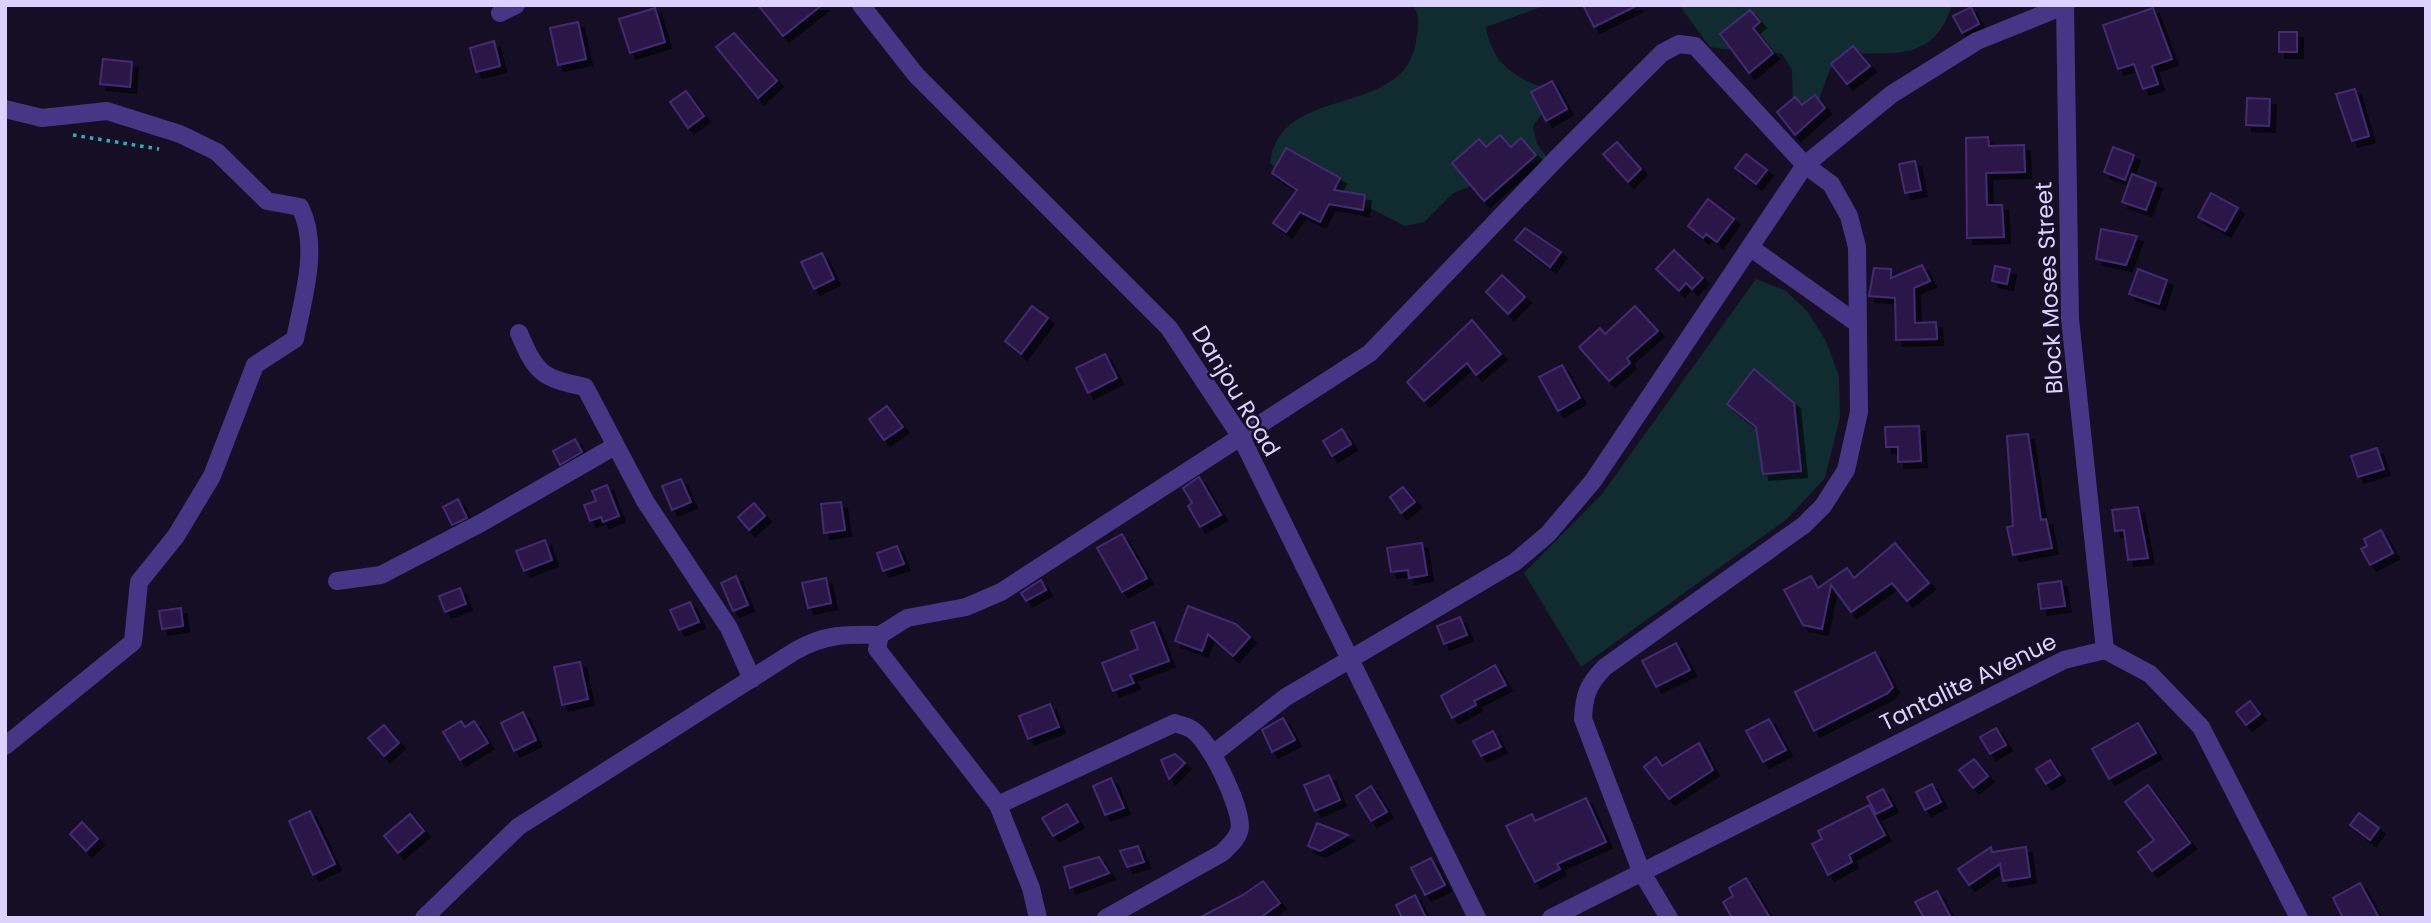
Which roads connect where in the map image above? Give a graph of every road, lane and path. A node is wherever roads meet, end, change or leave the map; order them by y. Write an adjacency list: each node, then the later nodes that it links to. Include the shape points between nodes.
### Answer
1 (861, 5): 10 (street, Danjou Road, via 905,63 1169,328)
2 (2066, 5): 6 (street, via 1966,48 1892,94); 14 (street, Block Moses Street, via 2070,318)
3 (5, 109): 17 (street, via 42,118 107,111 180,134 217,152 267,201 300,207 309,225 307,276 295,339 255,365 212,476 176,536 138,582 133,642)
4 (66, 134): 5 (path)
5 (162, 149)
6 (1805, 165): 7 (street); 8 (street, via 1831,184 1849,216 1857,247); 10 (street, via 1695,46 1679,44 1662,53 1556,158 1370,353)
7 (1751, 248): 8 (street); 15 (street, via 1594,481 1548,534 1515,562)
8 (1858, 324): 20 (street, via 1859,412 1846,470 1823,506 1804,525 1605,667 1584,696 1583,719)
9 (519, 333): 11 (street, via 534,368 560,382 585,387)
10 (1241, 437): 13 (street, via 1001,592 966,607 907,618); 15 (street, Danjou Road)
11 (615, 446): 12 (street, via 381,575); 16 (street, via 651,511 729,628)
12 (337, 581)
13 (880, 635): 16 (street, via 817,638); 19 (street, via 877,649)
14 (2105, 650): 20 (street, Tantalite Avenue, via 2064,660); 27 (street, via 2150,674 2201,727)
15 (1349, 658): 18 (street, via 1286,697); 24 (street, Danjou Road)
16 (752, 679): 21 (street, via 518,827)
17 (5, 746)
18 (1213, 754): 19 (street, via 1192,729 1175,723); 23 (street, via 1234,803 1240,828 1234,841 1222,853)
19 (998, 805): 22 (street)
20 (1641, 871): 25 (street, Tantalite Avenue); 26 (street)
21 (424, 918)
22 (1038, 918)
23 (1106, 918)
24 (1477, 918)
25 (1551, 918)
26 (1669, 918)
27 (2300, 918)

